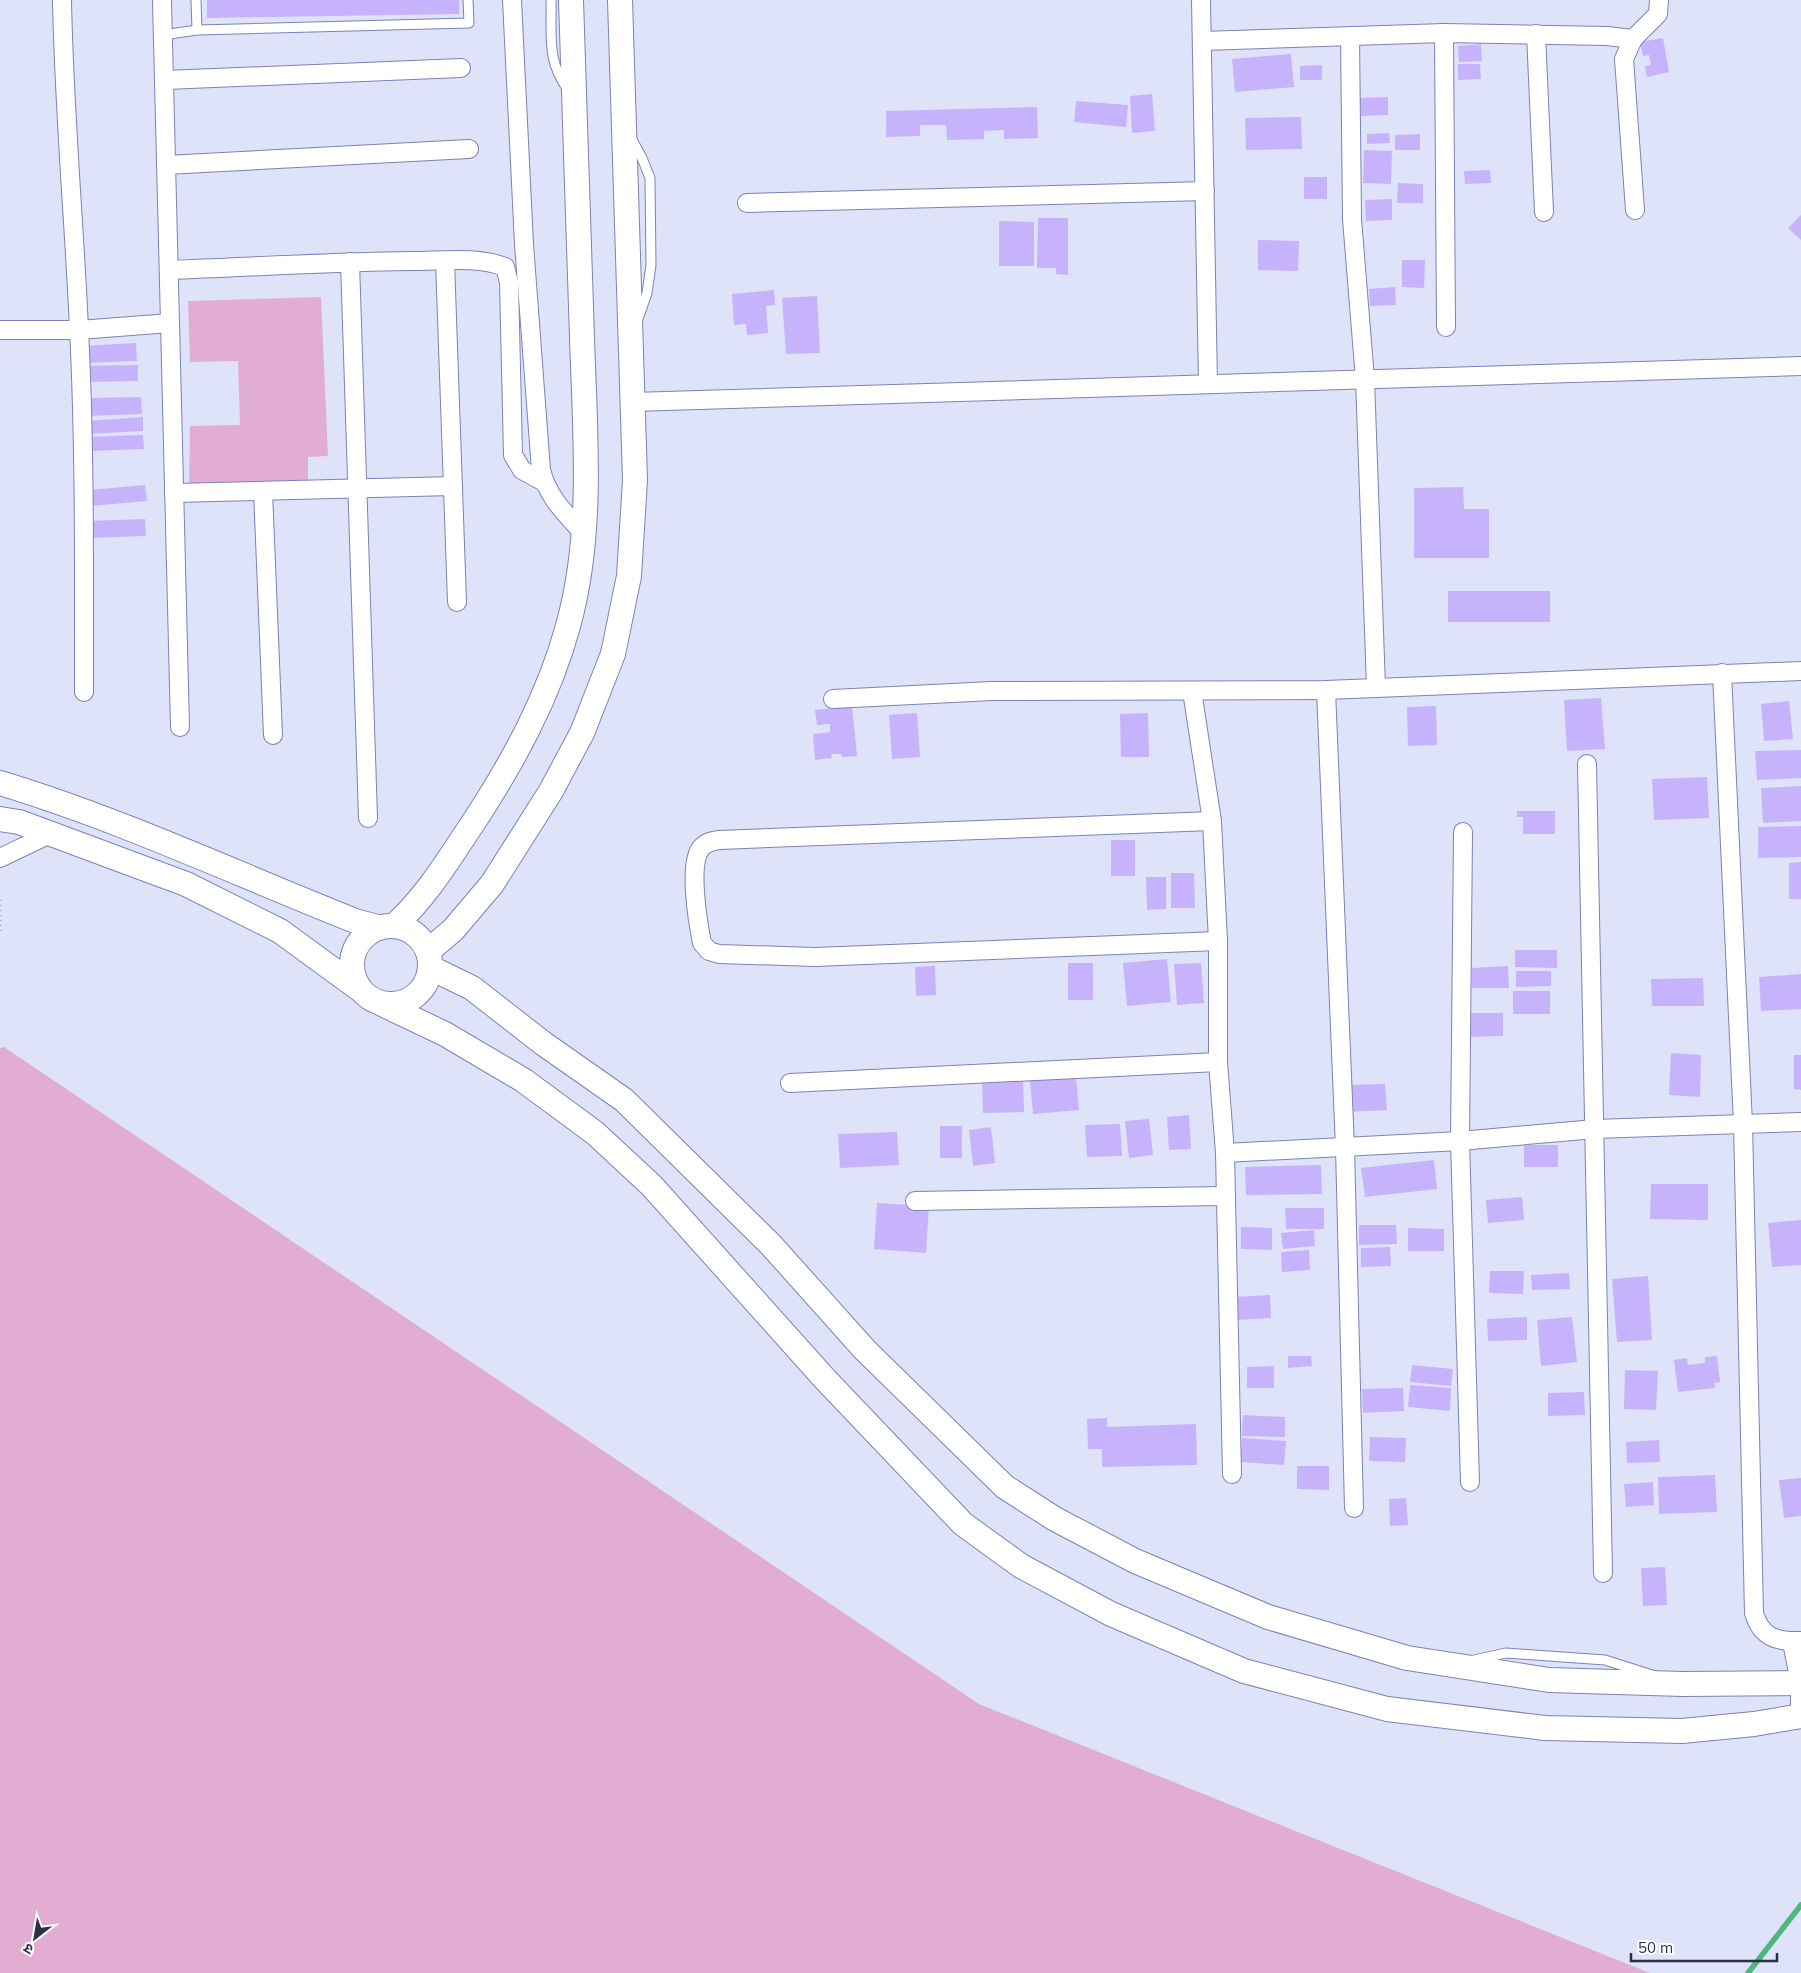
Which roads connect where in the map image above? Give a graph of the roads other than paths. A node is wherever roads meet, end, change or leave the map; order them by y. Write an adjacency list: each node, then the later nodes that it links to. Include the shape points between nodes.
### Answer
1 (62, 0): 33 (street)
2 (162, 0): 14 (street)
3 (196, 0): 11 (lane)
4 (468, 0): 11 (lane, via 469,23)
5 (512, 0): 38 (street, via 524,244)
6 (552, 0): 20 (lane, via 552,61 558,77)
7 (571, 0): 20 (street)
8 (620, 0): 37 (street)
9 (1201, 0): 17 (street)
10 (1659, 0): 16 (street, via 1658,14)
11 (197, 30): 14 (lane)
12 (1444, 33): 13 (street); 15 (street); 31 (street)
13 (1536, 34): 16 (street); 26 (street)
14 (163, 35): 19 (street)
15 (1350, 36): 17 (street); 35 (street, via 1352,219)
16 (1633, 39): 25 (street, via 1624,59 1624,78)
17 (1202, 41): 23 (street)
18 (461, 68): 19 (street)
19 (165, 80): 22 (street)
20 (574, 97): 43 (street, via 586,469)
21 (469, 149): 22 (street)
22 (166, 164): 29 (street)
23 (1205, 191): 24 (street); 36 (street)
24 (747, 203)
25 (1635, 210)
26 (1544, 212)
27 (445, 261): 28 (street); 38 (street, via 492,262 505,268 509,274 513,455 522,470); 39 (street)
28 (350, 262): 29 (street); 40 (street)
29 (169, 270): 30 (street)
30 (170, 323): 33 (street); 42 (street)
31 (1446, 326)
32 (0, 330): 33 (street)
33 (79, 330): 50 (street)
34 (1801, 366): 35 (street)
35 (1364, 379): 36 (street); 47 (street)
36 (1208, 384): 37 (street)
37 (633, 402): 64 (street, via 635,480 629,576 614,654 582,733 551,791 492,884)
38 (544, 482): 43 (street, via 554,502)
39 (453, 486): 40 (street); 44 (street)
40 (358, 488): 41 (street); 56 (street)
41 (263, 490): 42 (street); 53 (street)
42 (174, 493): 52 (street)
43 (584, 534): 62 (street, via 568,626 537,712 507,770 433,884 414,908)
44 (457, 602)
45 (1801, 672): 46 (street)
46 (1722, 673): 47 (street); 70 (street)
47 (1376, 688): 48 (street)
48 (1326, 690): 49 (street); 73 (street)
49 (1192, 691): 51 (street, via 992,691); 58 (street)
50 (84, 692)
51 (833, 699)
52 (180, 727)
53 (273, 735)
54 (1587, 764): 71 (street)
55 (0, 783): 62 (street, via 202,858 358,922)
56 (368, 818)
57 (0, 819): 60 (street)
58 (1212, 822): 63 (street); 63 (street, via 718,840 702,847 695,864 702,943 709,951 719,954 815,957)
59 (1463, 832): 72 (street)
60 (50, 834): 61 (street); 65 (street, via 186,884 280,931)
61 (0, 858)
62 (386, 926): 64 (street, via 407,928 418,935); 65 (street, via 362,936 352,952 351,973)
63 (1218, 941): 67 (street)
64 (429, 959): 66 (street, via 425,985 413,998 399,1004); 82 (street, via 624,1100 771,1245 865,1350 1005,1487 1055,1519 1136,1561 1268,1618 1407,1658 1549,1680)
65 (358, 988): 66 (street)
66 (382, 1004): 83 (street, via 453,1038 523,1080 595,1133 652,1186 824,1378 963,1524 1021,1566 1111,1614 1244,1671 1387,1709 1545,1728 1682,1731)
67 (1218, 1062): 68 (street); 74 (street)
68 (790, 1083)
69 (1801, 1122): 70 (street)
70 (1743, 1124): 71 (street); 81 (street, via 1754,1613 1758,1627 1767,1636)
71 (1595, 1130): 72 (street); 80 (street)
72 (1460, 1141): 73 (street); 78 (street)
73 (1345, 1148): 74 (street); 79 (street)
74 (1225, 1153): 75 (street)
75 (1224, 1196): 76 (street); 77 (street)
76 (915, 1201)
77 (1232, 1474)
78 (1470, 1482)
79 (1354, 1508)
80 (1602, 1573)
81 (1796, 1641): 82 (street)
82 (1800, 1683): 83 (street)
83 (1801, 1716)

